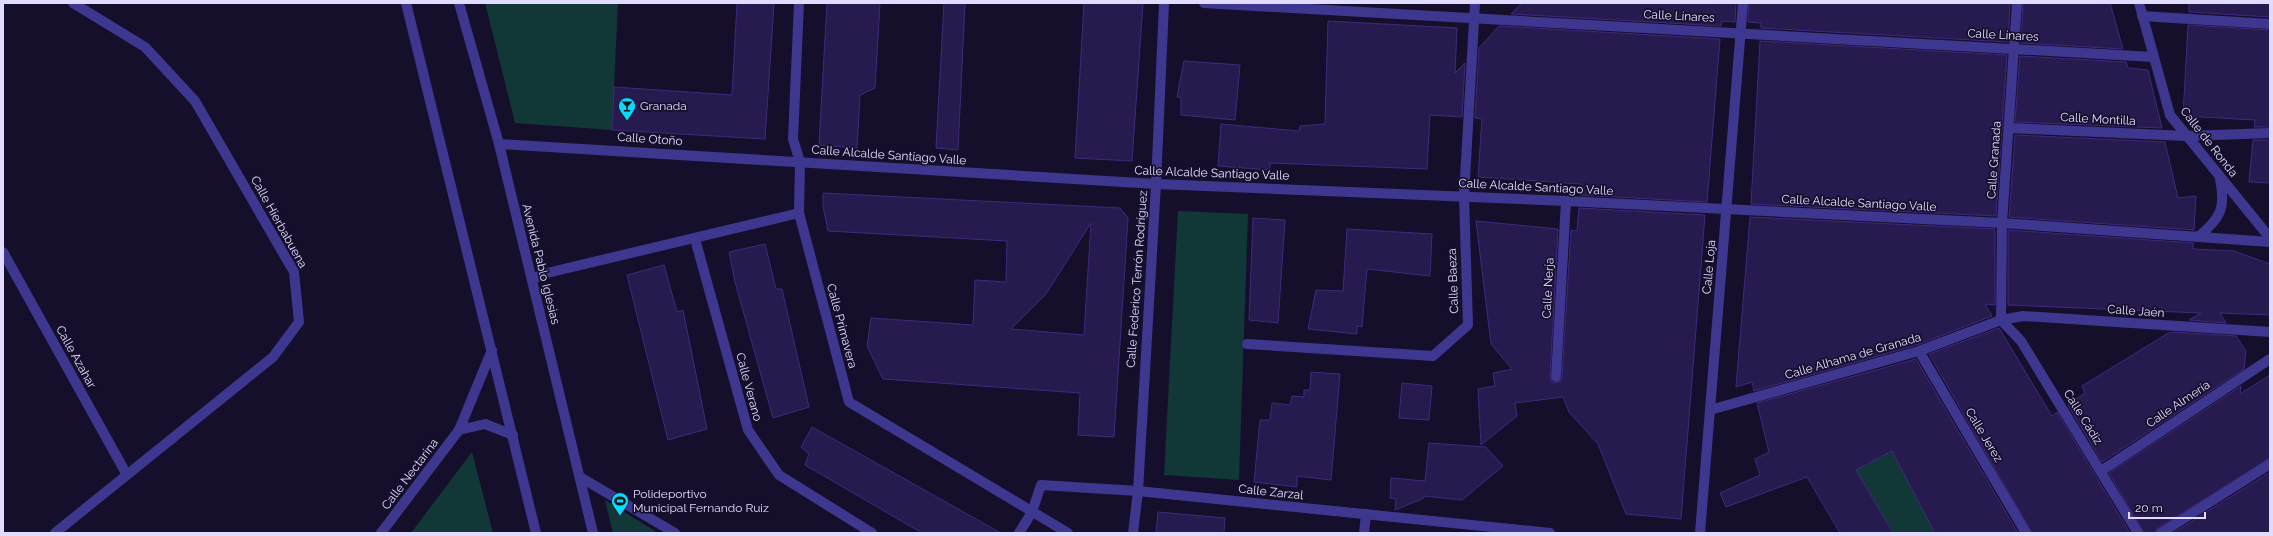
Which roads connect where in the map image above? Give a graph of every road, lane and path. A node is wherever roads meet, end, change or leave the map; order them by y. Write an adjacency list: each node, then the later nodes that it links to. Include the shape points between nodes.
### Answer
1 (73, 3): 47 (street, Calle Hierbabuena, via 145,47 195,101 294,272 300,322 273,357)
2 (406, 3): 38 (street)
3 (459, 3): 20 (street, Avenida Pablo Iglesias)
4 (799, 3): 21 (street, Calle Primavera, via 793,139)
5 (1164, 3): 23 (street, Calle Federico Terrón Rodríguez)
6 (1204, 3): 12 (street, Calle Linares)
7 (1475, 3): 12 (street, Calle Baeza)
8 (1743, 3): 14 (street, Calle Loja)
9 (2017, 3): 15 (street, Calle Granada)
10 (2139, 3): 11 (street, Calle de Ronda)
11 (2142, 16): 13 (street); 16 (street, Calle de Ronda)
12 (1475, 17): 14 (street, Calle Linares); 24 (street, Calle Baeza)
13 (2270, 24)
14 (1740, 32): 15 (street, Calle Linares); 26 (street, Calle Loja)
15 (2014, 49): 16 (street, Calle Linares); 17 (street, Calle Granada)
16 (2153, 57): 19 (street, Calle de Ronda, via 2170,116)
17 (2009, 128): 19 (street, Calle Montilla); 28 (street, Calle Granada)
18 (2270, 133): 19 (street, Calle Montilla)
19 (2186, 136): 22 (street, Calle de Ronda)
20 (499, 144): 21 (street, Calle Otoño); 34 (street, Avenida Pablo Iglesias)
21 (800, 162): 23 (street, Calle Alcalde Santiago Valle); 27 (street, Calle Primavera)
22 (2220, 177): 29 (street, via 2224,199 2221,211 2213,224); 30 (street, Calle de Ronda)
23 (1156, 184): 24 (street, Calle Alcalde Santiago Valle); 49 (street, Calle Federico Terrón Rodríguez)
24 (1464, 196): 25 (street, Calle Alcalde Santiago Valle); 37 (street, Calle Baeza, via 1468,326 1433,356)
25 (1566, 201): 26 (street, Calle Alcalde Santiago Valle); 41 (street, Calle Nerja)
26 (1726, 210): 28 (street, Calle Alcalde Santiago Valle); 42 (street, Calle Loja)
27 (799, 213): 31 (street); 50 (street, Calle Primavera, via 849,402)
28 (2002, 222): 29 (street, Calle Alcalde Santiago Valle); 35 (street, Calle Granada)
29 (2198, 237): 32 (street, Calle Alcalde Santiago Valle)
30 (2270, 238)
31 (695, 239): 34 (street, via 547,273); 57 (street, Calle Verano, via 748,430 779,475)
32 (2270, 242)
33 (3, 252): 47 (street, Calle Azahar)
34 (532, 279): 48 (street, Avenida Pablo Iglesias)
35 (2000, 320): 36 (street, Calle Jaén, via 2023,316); 39 (street, Calle Alhama de Granada); 46 (street, Calle Cádiz, via 2021,341)
36 (2270, 332)
37 (1247, 344)
38 (492, 350): 43 (street, Calle Nectarina); 44 (street)
39 (1919, 351): 42 (street, Calle Alhama de Granada); 64 (street, Calle Jerez)
40 (2270, 358): 46 (street, Calle Almería)
41 (1556, 377)
42 (1710, 410): 63 (street, Calle Loja)
43 (459, 430): 44 (street, via 485,424); 53 (street, Calle Nectarina)
44 (513, 435): 54 (street)
45 (2270, 464): 66 (street)
46 (2101, 471): 65 (street, Calle Cádiz)
47 (127, 475): 52 (street, Calle Hierbabuena)
48 (580, 477): 55 (street, Avenida Pablo Iglesias); 56 (street)
49 (1138, 492): 50 (street, Calle Zarzal, via 1041,485); 51 (street, Calle Zarzal); 60 (street, Calle Federico Terrón Rodríguez)
50 (1032, 512): 58 (street, Calle Zarzal); 59 (street, Calle Primavera)
51 (1366, 514): 61 (street); 62 (street, Calle Zarzal)
52 (55, 533)
53 (381, 533)
54 (536, 533)
55 (593, 533)
56 (675, 533)
57 (872, 533)
58 (1019, 533)
59 (1068, 533)
60 (1133, 533)
61 (1364, 533)
62 (1550, 533)
63 (1700, 533)
64 (2026, 533)
65 (2138, 533)
66 (2161, 533)

